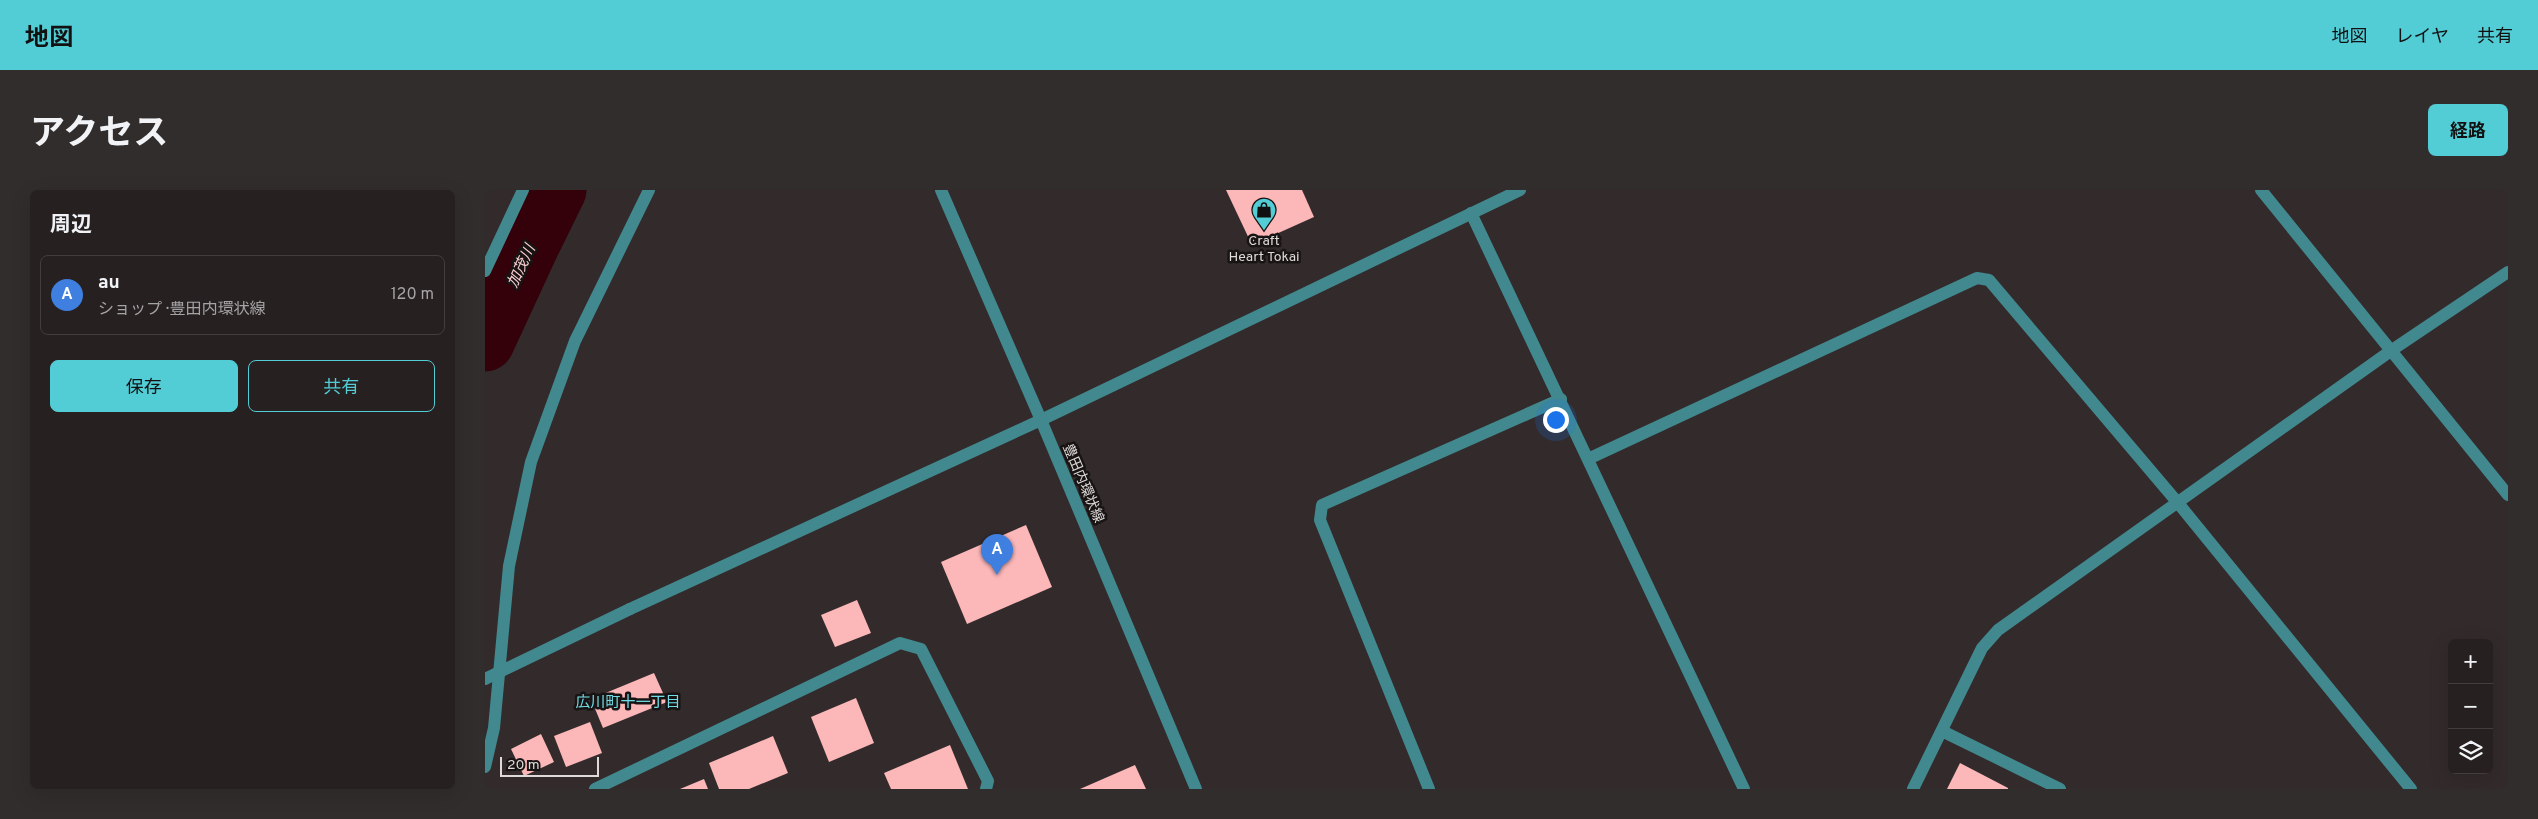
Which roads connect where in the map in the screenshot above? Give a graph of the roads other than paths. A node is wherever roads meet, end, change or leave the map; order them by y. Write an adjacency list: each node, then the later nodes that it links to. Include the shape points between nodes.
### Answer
1 (523, 190): 7 (street)
2 (649, 190): 17 (street, via 575,341 531,462 509,566 494,728)
3 (941, 190): 11 (street, 豊田内環状線)
4 (1520, 190): 6 (street)
5 (2261, 190): 9 (street)
6 (1471, 213): 10 (street); 11 (street)
7 (485, 271)
8 (2508, 272): 9 (street)
9 (2392, 350): 13 (street); 14 (street)
10 (1561, 399): 12 (street); 21 (street, via 1323,505 1320,520)
11 (1041, 420): 15 (street, bridge); 20 (street, 豊田内環状線)
12 (1588, 459): 14 (street, via 1977,278 1989,280 1997,287); 22 (street)
13 (2508, 495)
14 (2178, 503): 16 (street, via 1998,630 1982,648); 25 (street)
15 (485, 679)
16 (1942, 731): 23 (street); 24 (street)
17 (485, 767)
18 (595, 789): 19 (street, via 900,643 921,649 988,781)
19 (986, 789)
20 (1196, 789)
21 (1429, 789)
22 (1744, 789)
23 (1913, 789)
24 (2060, 789)
25 (2411, 789)

